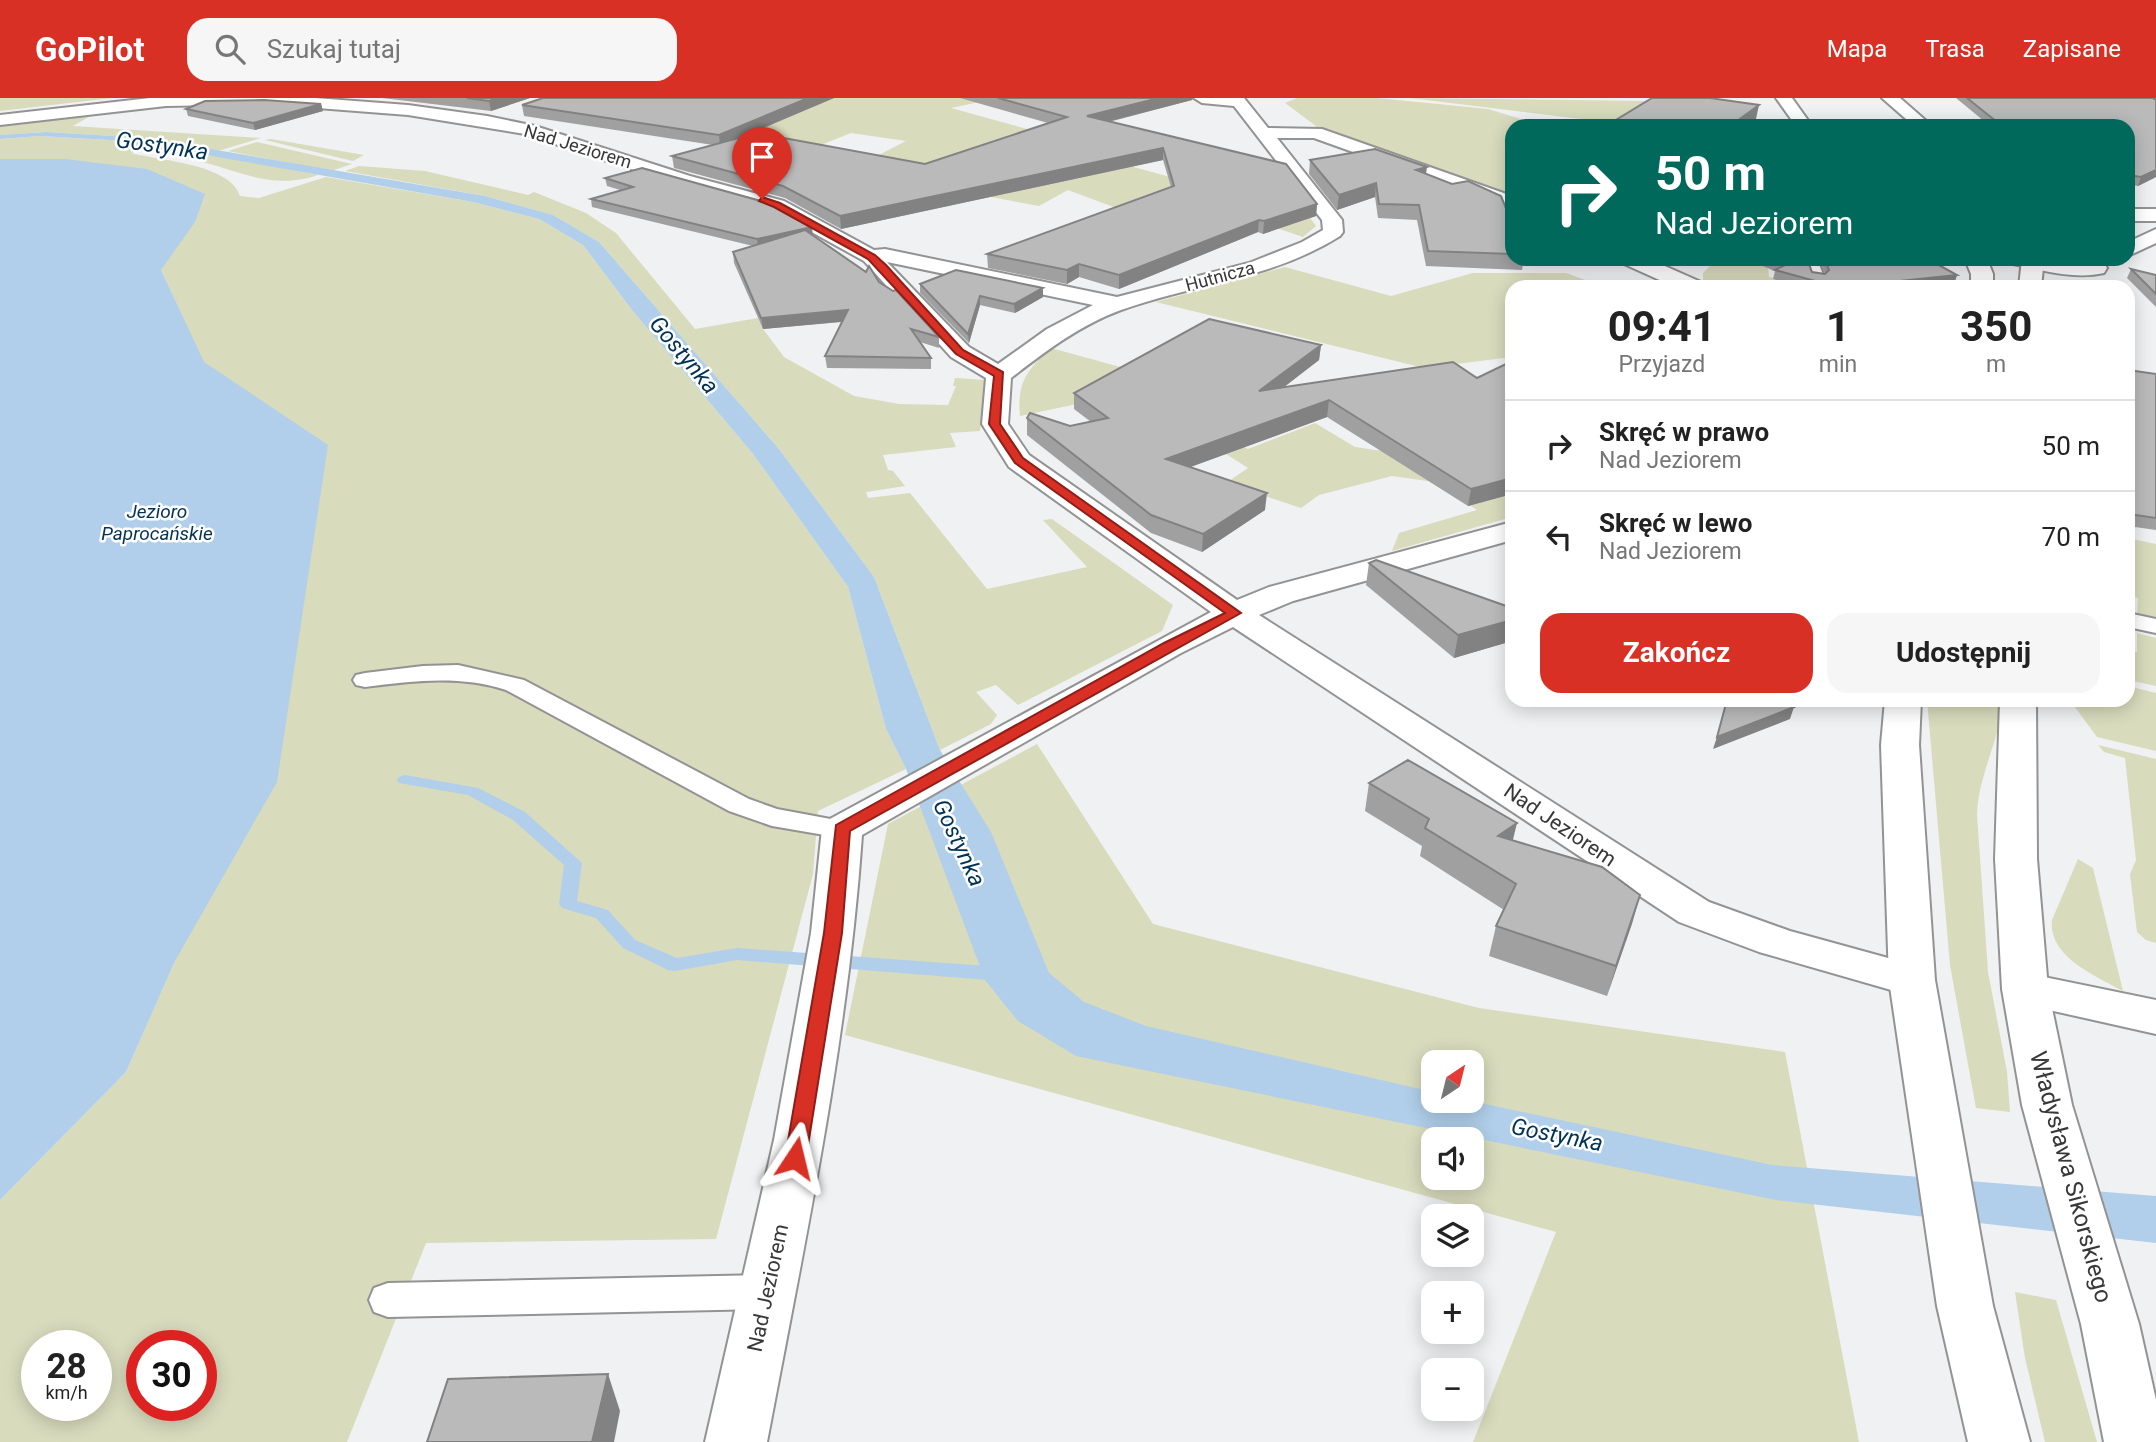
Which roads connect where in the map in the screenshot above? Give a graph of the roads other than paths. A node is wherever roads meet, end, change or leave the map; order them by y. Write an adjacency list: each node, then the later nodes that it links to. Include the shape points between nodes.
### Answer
1 (1202, 98): 6 (street)
2 (1784, 98): 8 (street)
3 (1890, 98): 9 (street)
4 (166, 99): 5 (street, Nad Jeziorem); 10 (street, Nad Jeziorem)
5 (268, 99): 11 (street, Nad Jeziorem, via 383,107)
6 (1236, 99): 12 (street, Hutnicza)
7 (518, 110): 11 (street)
8 (1799, 119)
9 (1916, 119)
10 (0, 120)
11 (487, 121): 18 (street, Nad Jeziorem, via 762,199)
12 (1265, 133): 13 (street, via 1316,133); 27 (street, Hutnicza, via 1332,220 1333,232 1282,259)
13 (1505, 200)
14 (2135, 215): 15 (street)
15 (2156, 215)
16 (2156, 235): 17 (street)
17 (2135, 246)
18 (872, 257): 27 (street, Nad Jeziorem, via 885,255 976,272); 28 (street, Nad Jeziorem, via 960,352)
19 (1653, 266): 25 (street)
20 (1813, 266): 24 (lane)
21 (2058, 266): 22 (street)
22 (2082, 266)
23 (2099, 266): 26 (street)
24 (1817, 277)
25 (1692, 279)
26 (2076, 280)
27 (1118, 304): 28 (street, Hutnicza, via 1043,341)
28 (999, 375): 30 (street, Nad Jeziorem, via 995,424 1019,461)
29 (1505, 536): 30 (street, via 1281,594)
30 (1234, 613): 36 (street); 37 (street, Nad Jeziorem, via 1694,912 1795,950)
31 (2135, 622): 32 (lane)
32 (2156, 626)
33 (365, 680): 36 (lane, via 446,670 484,674 515,685 739,805 792,822)
34 (1903, 707): 37 (street, via 1900,745)
35 (2018, 707): 38 (street, Władysława Sikorskiego, via 2016,859)
36 (842, 829): 40 (street, Nad Jeziorem, via 833,933)
37 (1912, 980): 43 (street, via 1965,1306)
38 (2025, 989): 39 (street); 44 (street, Władysława Sikorskiego, via 2048,1105 2110,1324)
39 (2156, 1017)
40 (768, 1292): 41 (lane); 42 (street, Nad Jeziorem)
41 (388, 1300)
42 (736, 1442)
43 (1998, 1442)
44 (2135, 1442)

